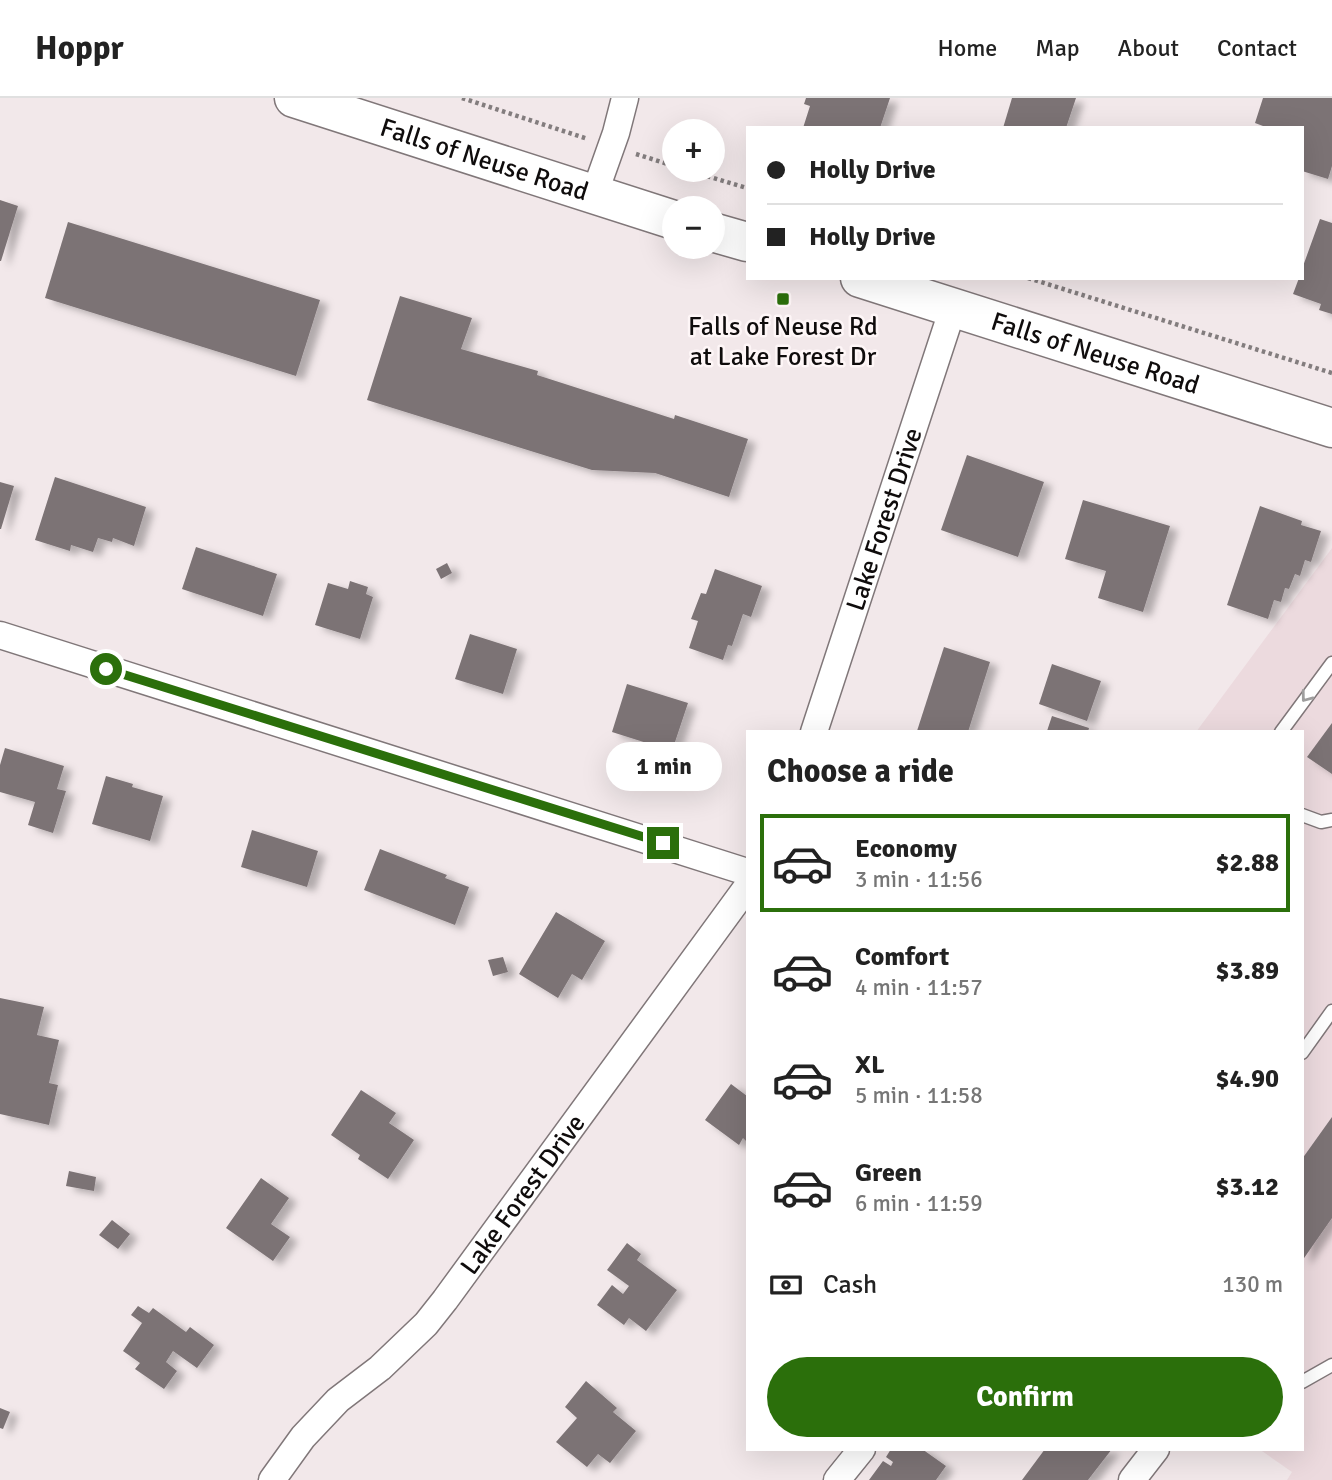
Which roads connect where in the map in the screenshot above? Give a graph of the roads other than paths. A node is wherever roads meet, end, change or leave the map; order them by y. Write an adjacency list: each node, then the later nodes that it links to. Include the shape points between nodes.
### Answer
1 (294, 98): 3 (main road, Falls of Neuse Road)
2 (625, 98): 3 (street)
3 (594, 195): 4 (main road, Falls of Neuse Road)
4 (662, 216)
5 (725, 236): 6 (main road)
6 (746, 242)
7 (866, 280): 8 (main road, Falls of Neuse Road)
8 (953, 308): 9 (main road, Falls of Neuse Road); 12 (street, Lake Forest Drive)
9 (1332, 428)
10 (0, 635): 16 (street)
11 (1332, 663): 13 (lane, one-way to 13)
12 (815, 730)
13 (1282, 730)
14 (1304, 817): 15 (lane)
15 (1332, 820)
16 (746, 872)
17 (746, 888): 24 (street, Lake Forest Drive, via 426,1324 338,1400)
18 (1332, 1012): 19 (lane)
19 (1304, 1050)
20 (1332, 1365): 21 (lane)
21 (1304, 1381)
22 (860, 1451): 25 (street)
23 (1154, 1451): 26 (street)
24 (272, 1480)
25 (837, 1480)
26 (1132, 1480)

